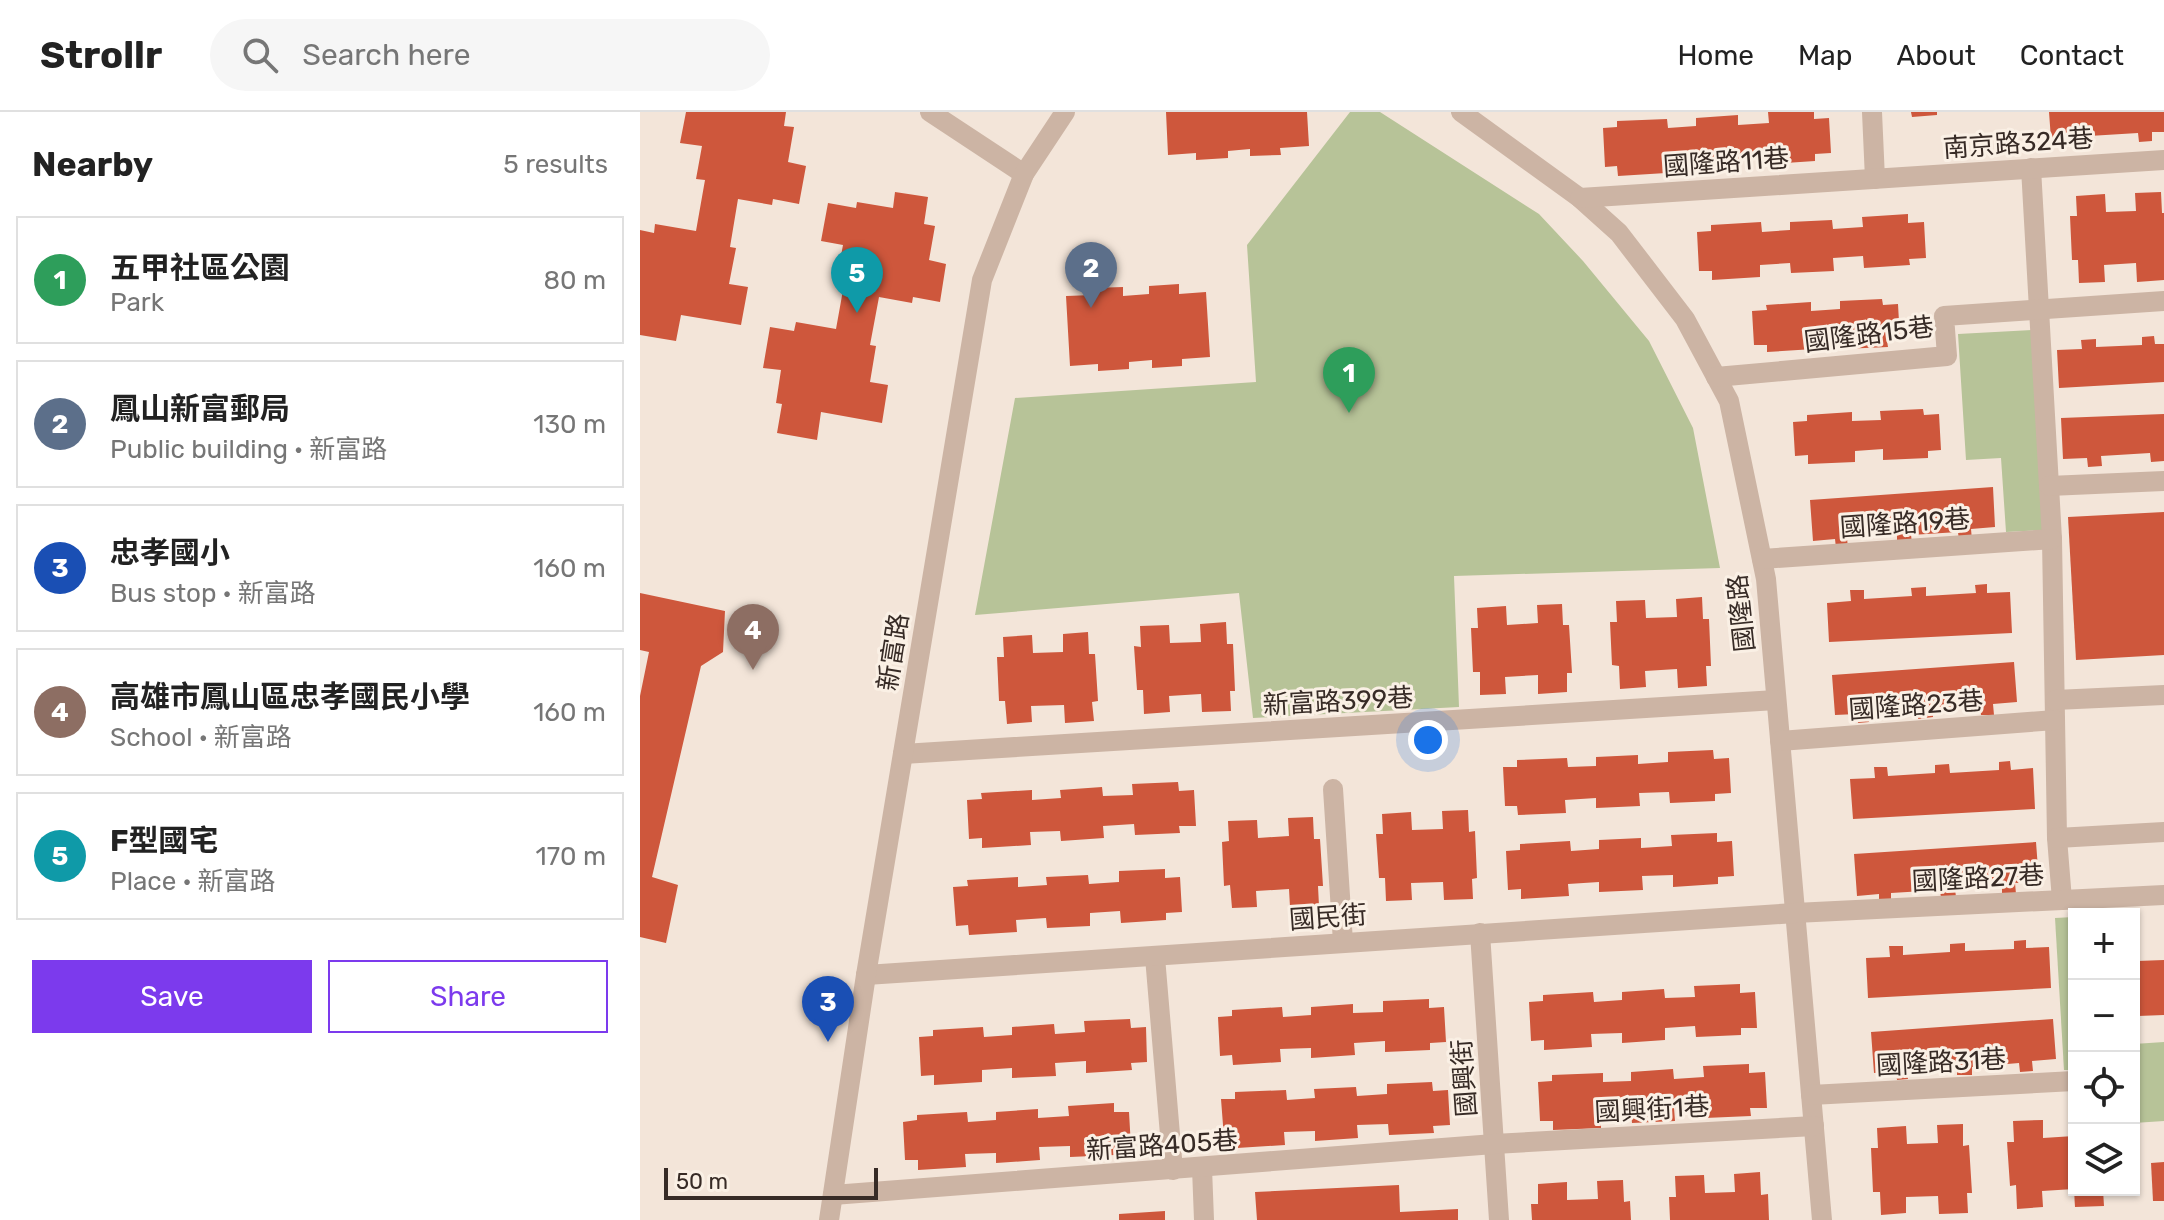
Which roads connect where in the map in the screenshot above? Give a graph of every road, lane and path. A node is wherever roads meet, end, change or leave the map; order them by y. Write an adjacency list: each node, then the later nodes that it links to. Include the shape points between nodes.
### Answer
1 (930, 112): 7 (street)
2 (1065, 112): 7 (street, 新富路)
3 (1461, 112): 9 (street, 國隆路)
4 (1872, 112): 8 (street)
5 (2164, 160): 6 (street, 南京路324巷)
6 (2031, 168): 8 (street, 南京路324巷); 11 (street)
7 (1024, 174): 21 (street, 新富路, via 982,280)
8 (1875, 179): 9 (street, 國隆路11巷)
9 (1580, 198): 12 (street, 國隆路, via 1619,233 1685,319)
10 (2164, 301): 11 (street)
11 (2039, 309): 12 (street, 國隆路15巷, via 1944,316 1947,356); 14 (street)
12 (1716, 377): 16 (street, 國隆路, via 1729,401)
13 (2164, 481): 14 (street)
14 (2049, 486): 15 (street)
15 (2052, 539): 16 (street, 國隆路19巷); 19 (street)
16 (1762, 559): 18 (street, 國隆路)
17 (2164, 695): 19 (street, 國隆路23巷)
18 (1776, 700): 20 (street, 國隆路); 21 (street, 新富路399巷)
19 (2055, 710): 20 (street, 國隆路23巷); 24 (street)
20 (1780, 741): 27 (street, 國隆路)
21 (903, 754): 31 (street, 新富路)
22 (1333, 789): 29 (street)
23 (2164, 832): 24 (street)
24 (2057, 838): 26 (street)
25 (2164, 895): 26 (street, 國隆路27巷)
26 (2062, 900): 27 (street, 國隆路27巷)
27 (1795, 913): 28 (street, 國民街); 33 (street, 國隆路)
28 (1480, 933): 29 (street, 國民街); 35 (street, 國興街)
29 (1343, 942): 30 (street, 國民街)
30 (1155, 957): 31 (street, 國民街); 37 (street)
31 (866, 975): 38 (street, 新富路)
32 (2068, 1081): 33 (street, 國隆路31巷)
33 (1811, 1095): 34 (street, 國隆路)
34 (1814, 1126): 35 (street, 國興街1巷); 42 (street, 國隆路)
35 (1494, 1144): 36 (street, 新富路405巷); 41 (street, 國興街)
36 (1202, 1168): 37 (street, 新富路405巷); 40 (street)
37 (1173, 1170): 38 (street, 新富路405巷)
38 (833, 1195): 39 (street, 新富路)
39 (829, 1220)
40 (1204, 1220)
41 (1499, 1220)
42 (1822, 1220)

